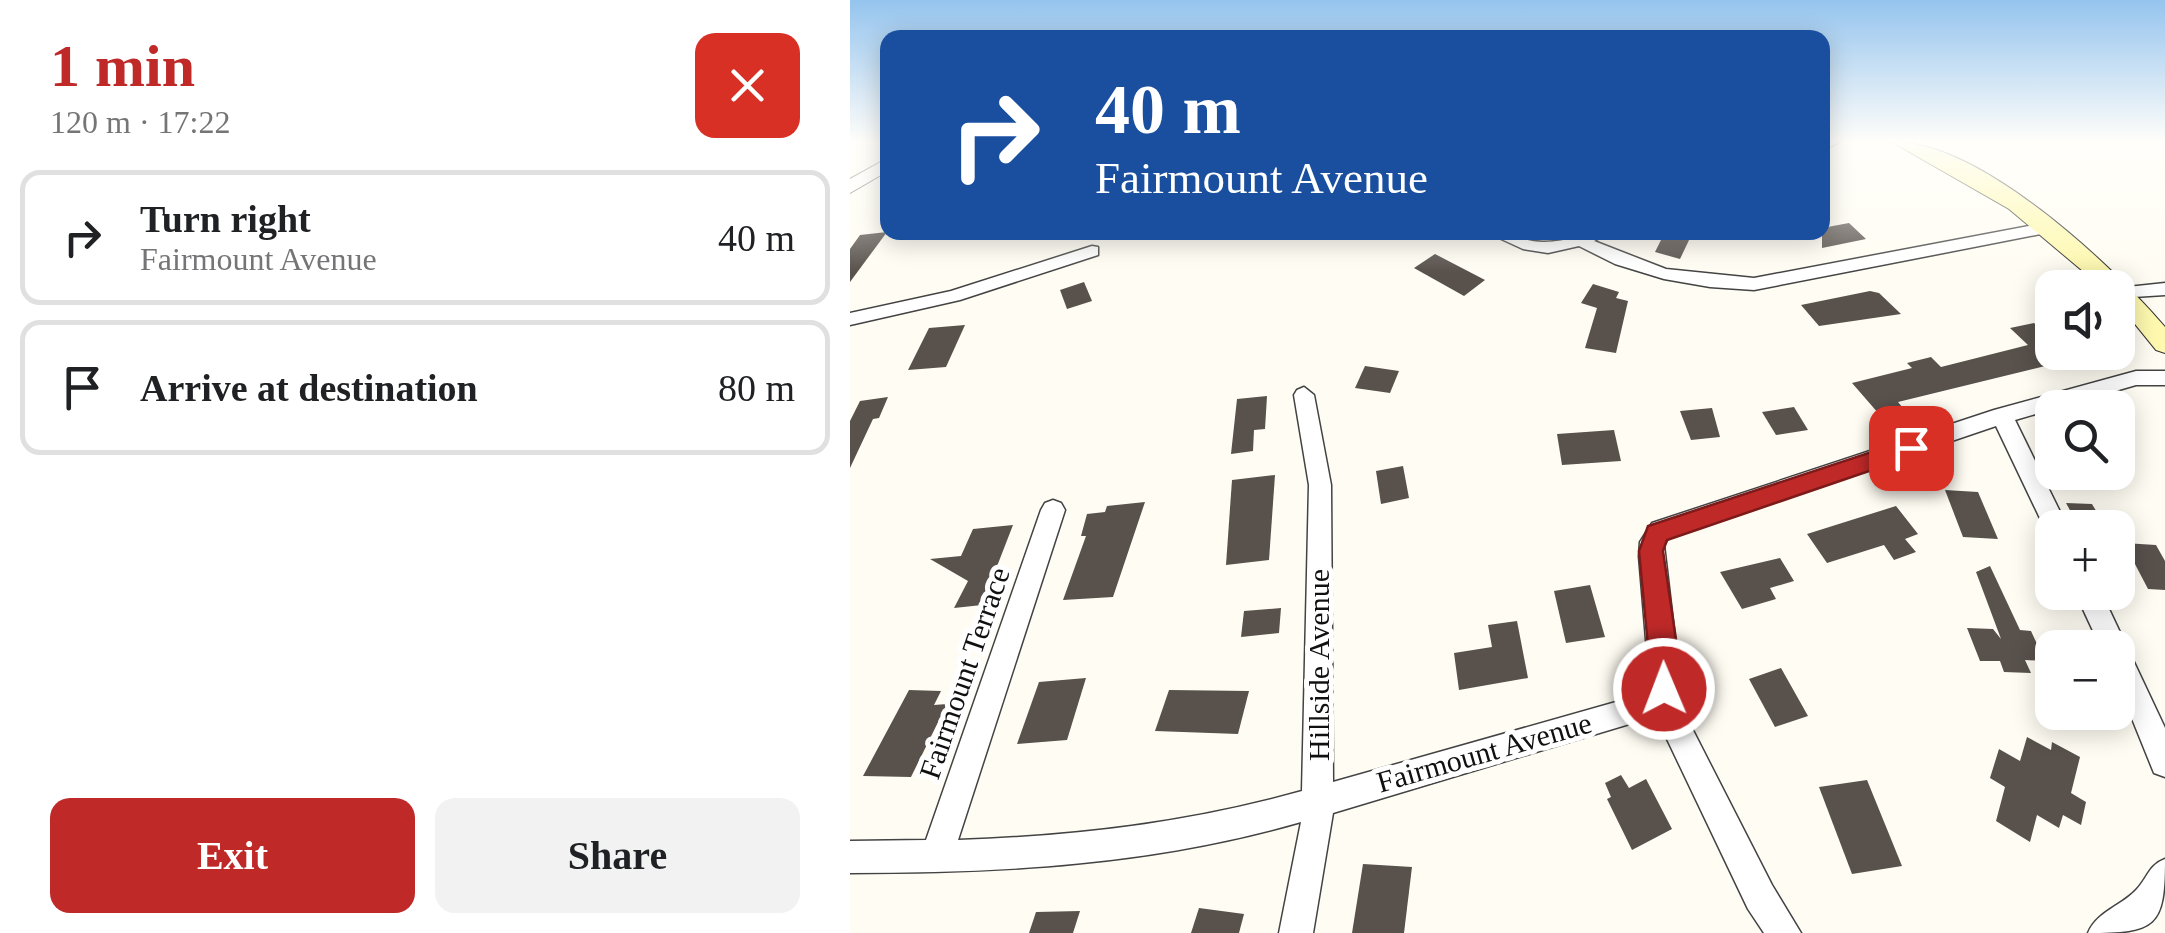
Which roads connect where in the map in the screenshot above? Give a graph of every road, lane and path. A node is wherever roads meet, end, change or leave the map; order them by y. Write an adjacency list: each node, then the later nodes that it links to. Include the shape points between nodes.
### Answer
1 (1988, 186): 2 (main road)
2 (2050, 227): 4 (street, via 1754,284 1643,267); 6 (main road)
3 (1512, 240): 4 (street, via 1533,249)
4 (1582, 240)
5 (1092, 250): 10 (street, via 954,296)
6 (2097, 270)
7 (2165, 289): 8 (street)
8 (2135, 290)
9 (2135, 309): 11 (main road)
10 (850, 319)
11 (2165, 344)
12 (2165, 378): 14 (street, via 2136,378)
13 (1304, 396): 20 (street, Hillside Avenue, via 1319,466)
14 (2002, 416): 16 (street); 18 (street, via 1657,533 1651,556 1666,667)
15 (1053, 510): 22 (street, Fairmount Terrace)
16 (2047, 510)
17 (2135, 693): 19 (street)
18 (1660, 696): 20 (street, Fairmount Avenue, via 1644,708); 25 (street)
19 (2165, 762)
20 (1317, 799): 22 (street, Fairmount Avenue, via 1242,824 1151,842); 24 (street, Hillside Avenue, via 1315,848)
21 (850, 857): 22 (street, Fairmount Avenue)
22 (936, 857)
23 (2165, 875): 26 (street, via 2148,902)
24 (1296, 933)
25 (1784, 933)
26 (2105, 933)

